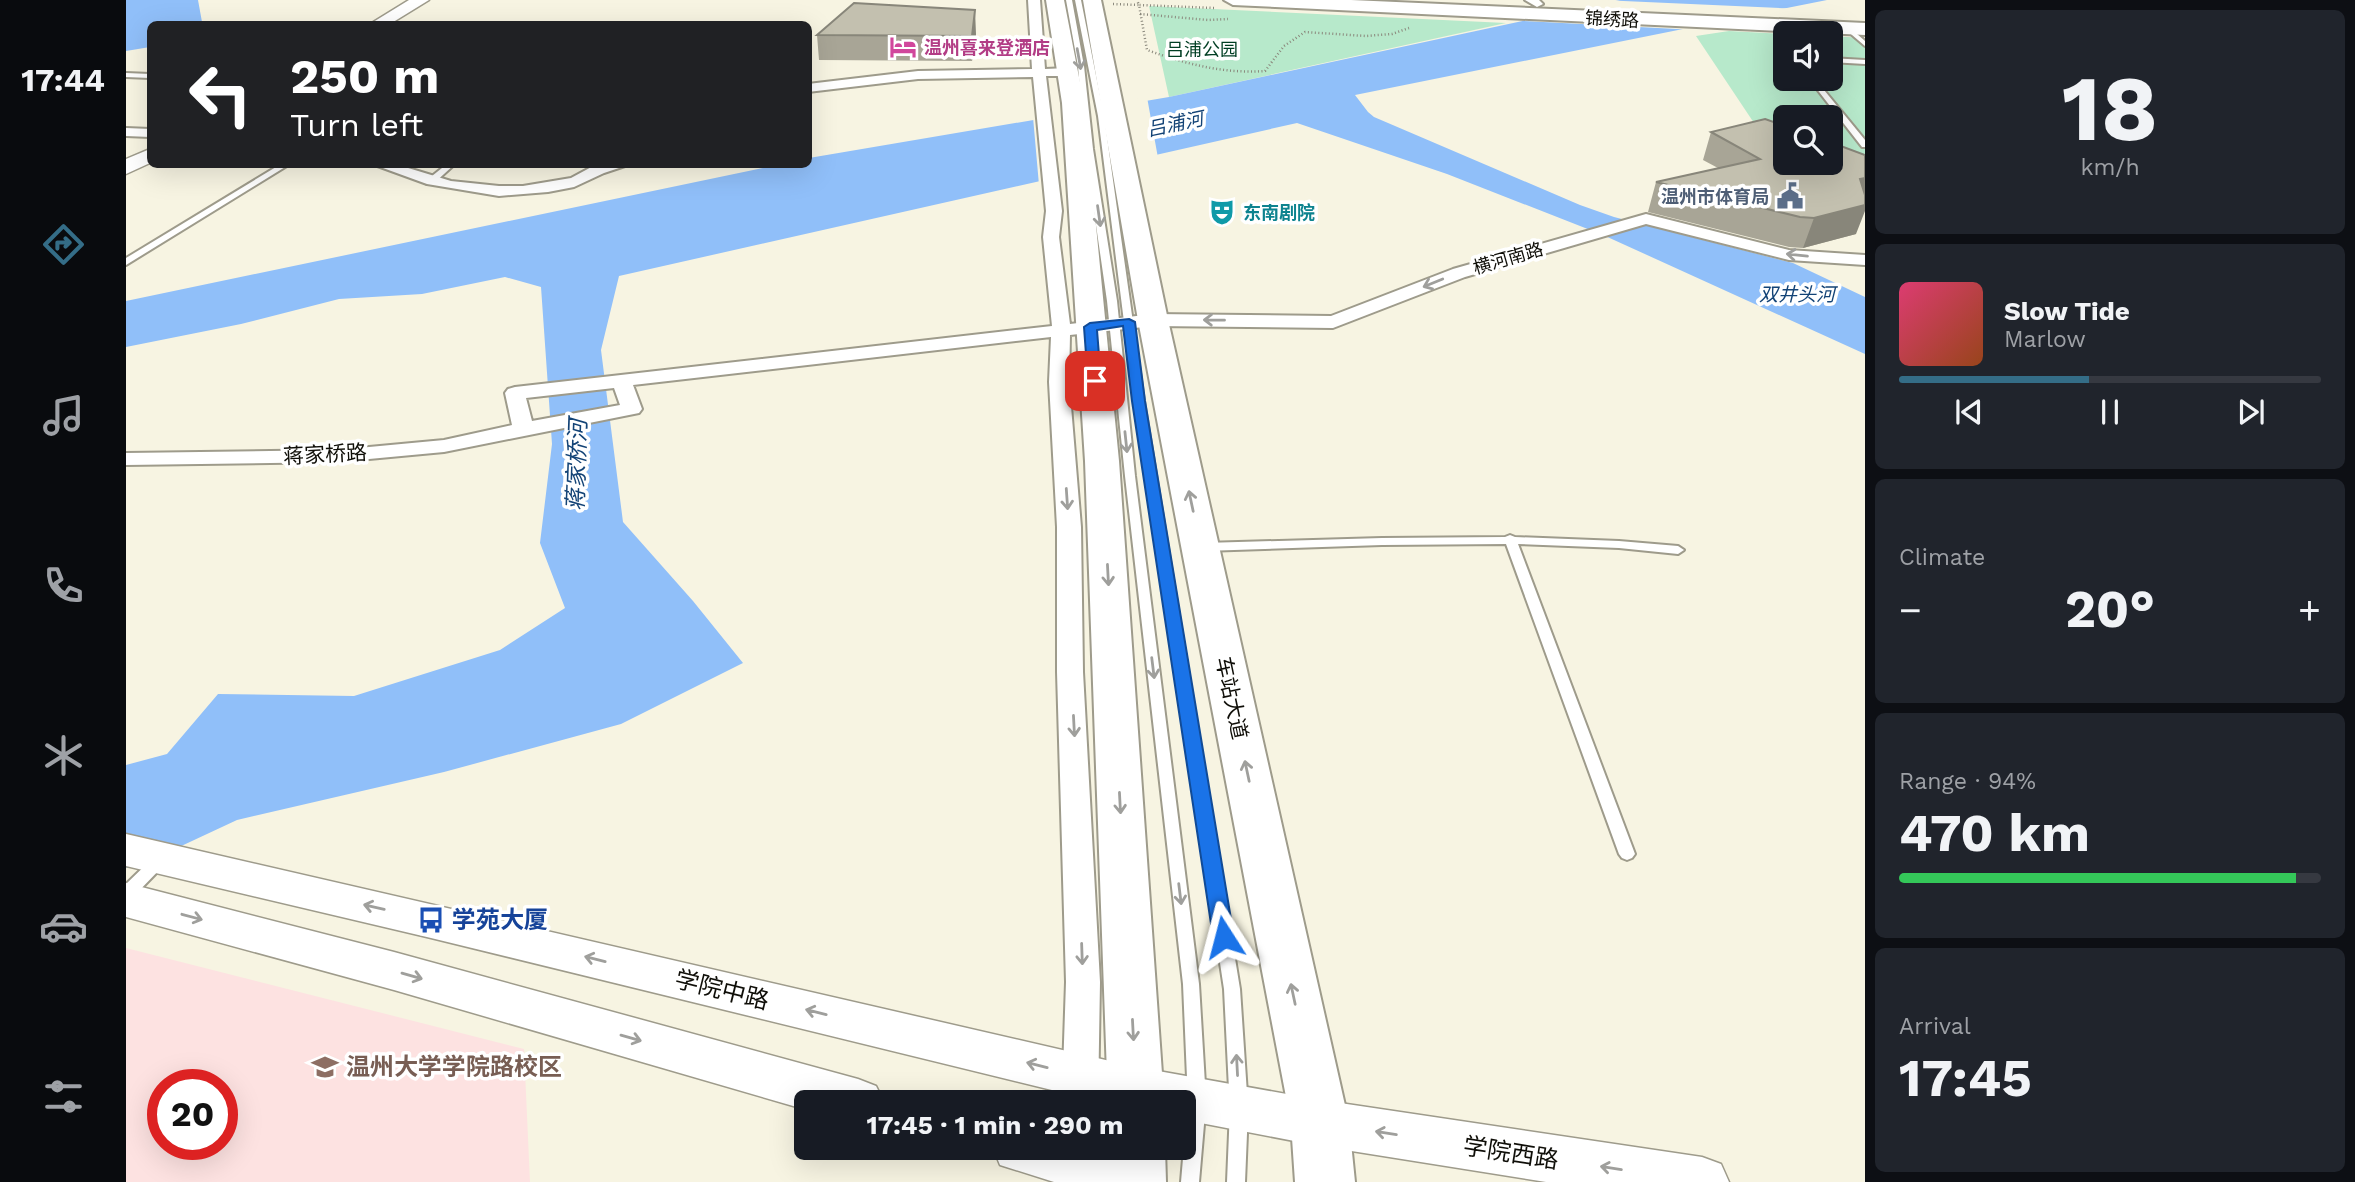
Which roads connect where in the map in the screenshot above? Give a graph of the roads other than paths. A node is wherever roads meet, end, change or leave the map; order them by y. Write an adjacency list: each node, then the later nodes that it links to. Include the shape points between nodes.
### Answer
1 (421, 0): 11 (main road)
2 (1034, 0): 16 (street)
3 (1055, 0): 17 (main road)
4 (1069, 0): 23 (lane, one-way to 23)
5 (1078, 0): 22 (lane)
6 (1092, 0): 22 (main road)
7 (1233, 0): 9 (main road, 锦绣路)
8 (1453, 0): 9 (main road, 锦绣路)
9 (1531, 6): 10 (main road, 锦绣路); 12 (main road, 锦绣路, via 1735,25)
10 (1865, 20)
11 (384, 21)
12 (1856, 29): 13 (lane)
13 (1865, 44)
14 (1843, 61): 15 (lane)
15 (1865, 62)
16 (1039, 72): 17 (street); 20 (street, via 918,75); 35 (street)
17 (1068, 72): 23 (main road)
18 (126, 75): 19 (lane)
19 (147, 76)
20 (812, 88)
21 (1822, 91): 26 (lane)
22 (1105, 105): 38 (lane); 38 (main road, 车站大道, via 1133,215)
23 (1080, 110): 27 (lane); 35 (main road, 车站大道)
24 (126, 132): 25 (street)
25 (147, 133)
26 (1865, 145)
27 (1089, 149): 38 (lane, one-way to 38)
28 (147, 157): 33 (main road)
29 (280, 168): 37 (lane)
30 (390, 168): 34 (street)
31 (447, 168): 34 (lane)
32 (601, 168): 34 (street, via 576,182 539,188 464,190)
33 (126, 169)
34 (430, 183)
35 (1067, 213): 38 (main road, 车站大道)
36 (1865, 260): 38 (street, 横河南路, one-way to 38, via 1789,255 1646,219 1459,272 1333,322)
37 (126, 262)
38 (1109, 325): 39 (street, 横河南路); 43 (main road, 车站大道, one-way to 38); 49 (street, one-way to 49, via 1059,382 1069,527); 51 (main road, 车站大道, one-way to 51, via 1102,461); 53 (lane, one-way to 53, via 1191,984); 53 (lane, one-way to 38, via 1232,989 1139,401)
39 (621, 380): 40 (street, 蒋家桥路, via 632,410); 40 (street, 横河南路, via 515,393)
40 (523, 429): 41 (street, 蒋家桥路, via 444,446 337,456)
41 (129, 461)
42 (1510, 538): 43 (lane); 44 (lane); 46 (lane)
43 (1200, 547): 54 (main road, 车站大道, one-way to 43)
44 (1678, 550)
45 (143, 854): 47 (lane); 49 (main road, 学院中路, one-way to 45, via 445,923)
46 (1627, 854)
47 (126, 894)
48 (126, 900): 50 (main road, one-way to 50)
49 (1082, 1089)
50 (815, 1090)
51 (1136, 1090)
52 (1196, 1103): 53 (main road, 学院中路)
53 (1218, 1105): 54 (main road, 学院中路); 58 (lane); 59 (lane)
54 (1320, 1123): 60 (main road, 车站大道); 61 (main road, 学院西路, one-way to 54)
55 (1136, 1160): 57 (main road)
56 (1075, 1165): 57 (main road)
57 (1137, 1182)
58 (1190, 1182)
59 (1236, 1182)
60 (1325, 1182)
61 (1702, 1182)

